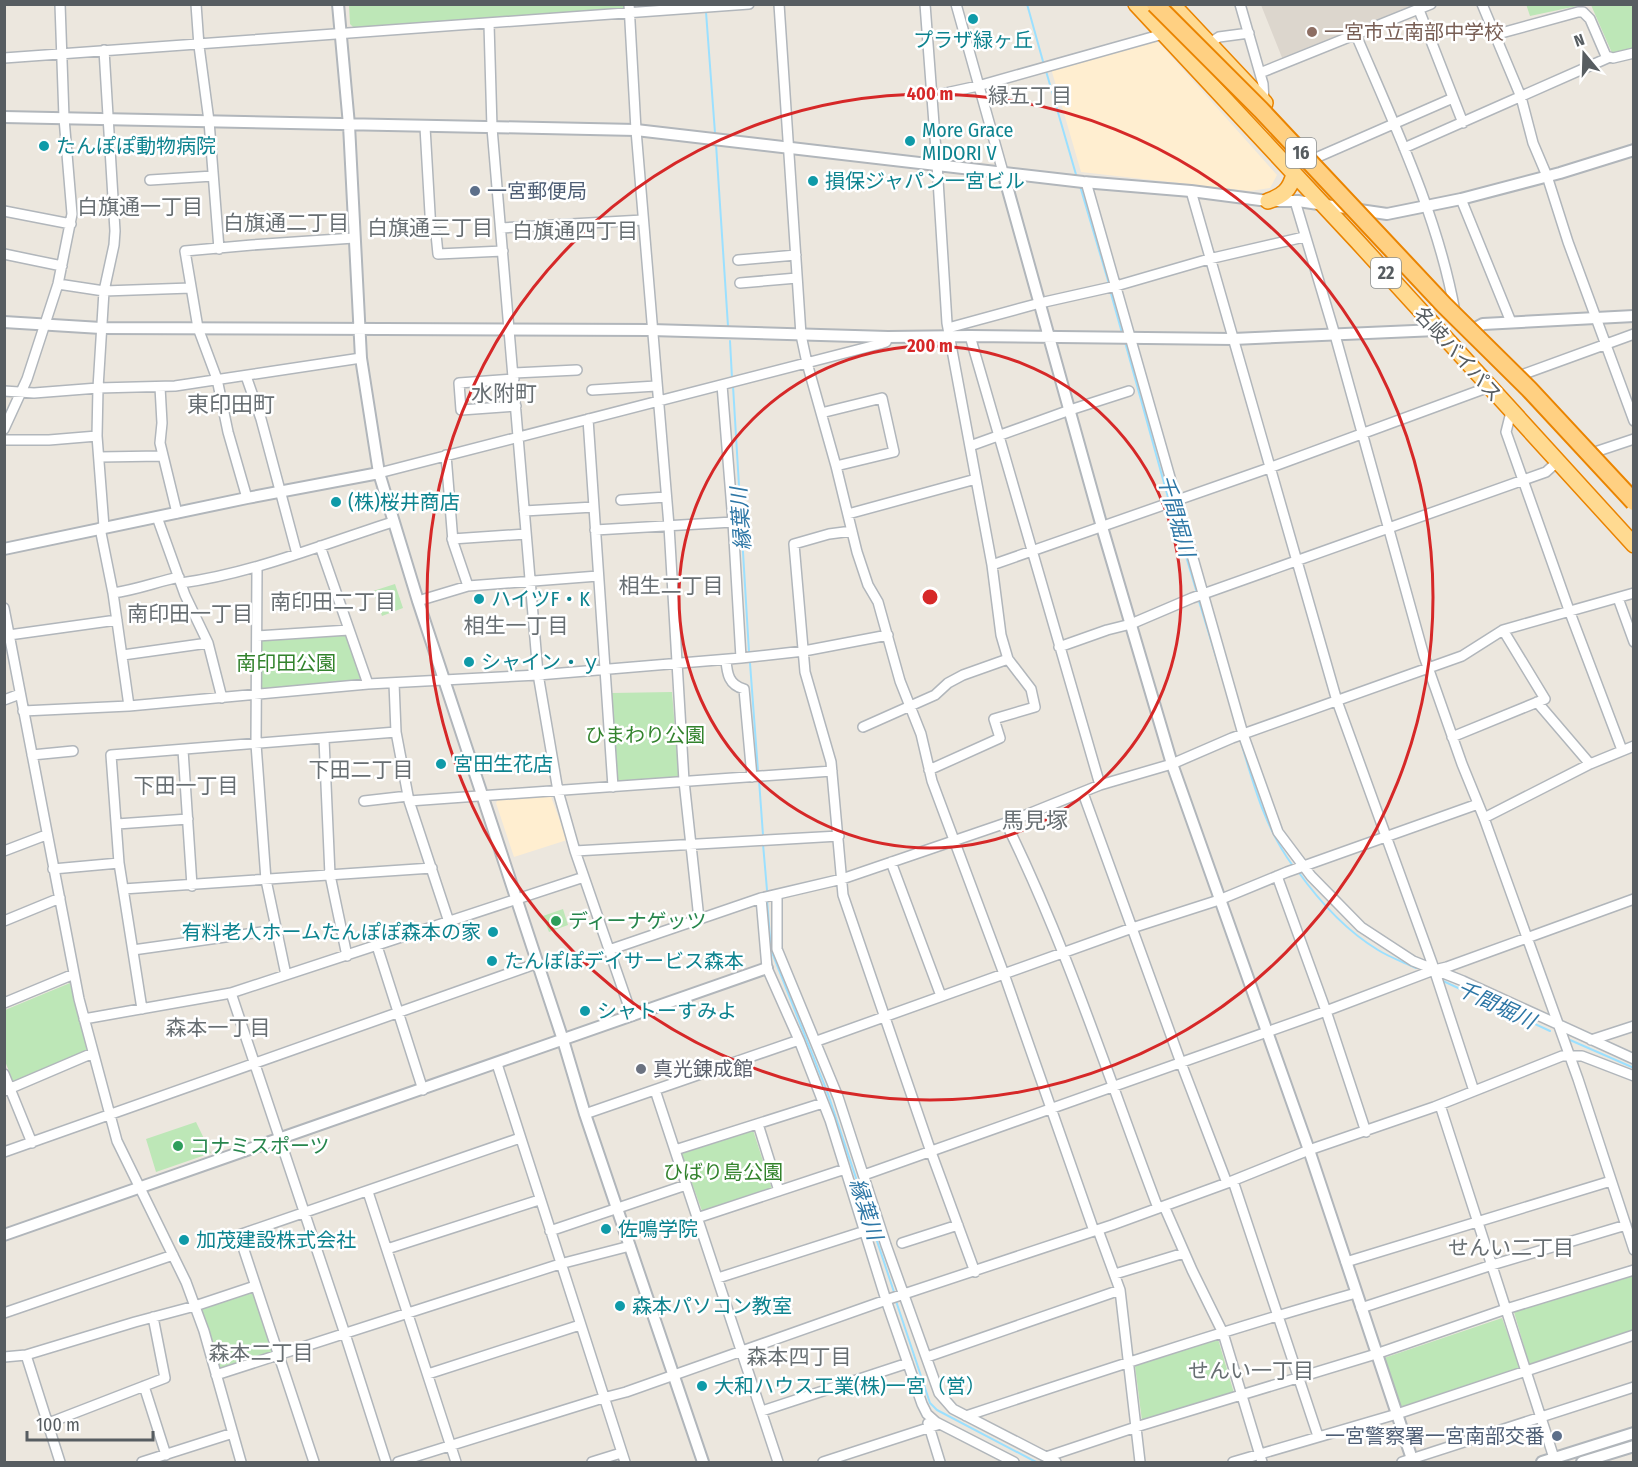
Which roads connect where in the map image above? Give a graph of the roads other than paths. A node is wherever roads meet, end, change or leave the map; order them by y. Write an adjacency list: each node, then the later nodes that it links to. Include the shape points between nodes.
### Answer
1 (60, 4): 27 (street)
2 (195, 4): 24 (street)
3 (338, 4): 19 (street)
4 (749, 4): 14 (street)
5 (779, 4): 46 (street)
6 (925, 4): 32 (street)
7 (956, 4): 31 (street)
8 (1136, 4): 20 (highway, 名岐バイパス / 22)
9 (1155, 4): 153 (highway, 16, bridge, via 1529,389)
10 (1172, 4): 23 (highway, 名岐バイパス / 22)
11 (1240, 4): 18 (street)
12 (1431, 4): 16 (street)
13 (1482, 4): 21 (street)
14 (710, 6): 15 (street)
15 (629, 9): 17 (street); 45 (street)
16 (1419, 10): 22 (street); 34 (street)
17 (489, 24): 19 (street); 44 (street)
18 (1249, 33): 23 (street, via 1219,37); 30 (street)
19 (340, 34): 24 (street); 42 (street)
20 (1164, 34): 31 (street); 52 (highway, 名岐バイパス / 22)
21 (1494, 34): 28 (street, via 1583,12); 33 (street)
22 (1356, 35): 30 (street); 41 (street)
23 (1208, 44): 35 (highway, 名岐バイパス / 22)
24 (199, 46): 25 (street); 39 (street)
25 (105, 50): 27 (street); 38 (street)
26 (1634, 53): 28 (street)
27 (63, 54): 29 (street); 37 (street)
28 (1610, 57): 33 (street)
29 (4, 58)
30 (1260, 73): 35 (street)
31 (978, 86): 32 (street); 51 (street)
32 (932, 96): 50 (street)
33 (1521, 97): 40 (street); 54 (street)
34 (1454, 98): 40 (street); 41 (street)
35 (1264, 102): 49 (highway, 名岐バイパス / 22)
36 (4, 117): 37 (street)
37 (64, 118): 38 (street); 66 (street)
38 (108, 119): 39 (street); 82 (street, via 114,245)
39 (209, 121): 42 (street); 53 (street)
40 (1463, 123): 47 (street)
41 (1394, 124): 47 (street); 49 (street)
42 (349, 125): 43 (street); 69 (street)
43 (425, 127): 44 (street); 71 (street, via 431,231 436,234 438,254)
44 (492, 128): 45 (street); 67 (street)
45 (636, 130): 46 (street); 65 (street)
46 (789, 148): 50 (street); 73 (street)
47 (1404, 148): 62 (street)
48 (1634, 150): 54 (street)
49 (1311, 159): 64 (highway, 名岐バイパス / 22)
50 (938, 164): 51 (street); 97 (street)
51 (1003, 172): 56 (street); 83 (street)
52 (1294, 174): 59 (highway, via 1289,189); 61 (highway, 名岐バイパス / 22)
53 (213, 176): 55 (street); 70 (street)
54 (1547, 176): 58 (street); 86 (street)
55 (150, 180)
56 (1081, 182): 57 (street); 80 (street)
57 (1191, 191): 59 (street); 74 (street)
58 (1461, 199): 62 (street); 88 (street)
59 (1268, 201): 60 (street)
60 (1295, 201): 61 (street); 68 (street)
61 (1323, 205): 64 (street); 94 (highway, 名岐バイパス / 22)
62 (1426, 206): 64 (street, via 1387,214); 84 (street)
63 (4, 211): 66 (street)
64 (1360, 211): 84 (highway, 名岐バイパス / 22)
65 (643, 220): 67 (street); 93 (street)
66 (71, 225): 76 (street)
67 (501, 228): 71 (street)
68 (1304, 237): 74 (street); 100 (street)
69 (354, 238): 70 (street); 92 (street)
70 (219, 249): 81 (street, via 185,251)
71 (503, 251): 96 (street)
72 (4, 254): 76 (street)
73 (796, 255): 75 (street); 77 (street)
74 (1209, 259): 80 (street); 105 (street)
75 (738, 260)
76 (62, 266): 79 (street)
77 (797, 278): 78 (street); 99 (street)
78 (740, 283)
79 (58, 284): 82 (street); 89 (street)
80 (1111, 287): 83 (street); 104 (street)
81 (191, 288): 82 (street); 91 (street)
82 (104, 291): 90 (street)
83 (1040, 303): 97 (street); 103 (street)
84 (1455, 312): 95 (highway, 名岐バイパス / 22)
85 (1634, 316): 86 (street)
86 (1596, 319): 88 (street); 106 (street)
87 (4, 322): 89 (street)
88 (1511, 322): 95 (street, via 1483,324)
89 (43, 325): 90 (street); 122 (street)
90 (102, 328): 91 (street); 118 (street)
91 (198, 328): 92 (street); 113 (street)
92 (359, 330): 96 (street); 107 (street)
93 (651, 330): 96 (street); 99 (street); 115 (street)
94 (1437, 330): 100 (street); 117 (highway, 名岐バイパス / 22)
95 (1472, 330): 112 (highway, 名岐バイパス / 22)
96 (510, 331): 111 (street)
97 (948, 332): 101 (street); 102 (street); 137 (street)
98 (1634, 334): 106 (street)
99 (801, 335): 102 (street); 108 (street)
100 (1335, 335): 105 (street); 131 (street)
101 (970, 336): 103 (street); 134 (street)
102 (888, 337): 108 (street, via 880,344)
103 (1049, 337): 104 (street); 125 (street)
104 (1126, 338): 105 (street); 152 (street)
105 (1233, 339): 144 (street)
106 (1605, 344): 112 (street); 129 (street)
107 (361, 358): 110 (street); 145 (street)
108 (807, 363): 114 (street); 127 (street)
109 (577, 370): 111 (street)
110 (246, 376): 113 (street); 148 (street)
111 (514, 376): 124 (street); 124 (street, via 459,383 461,410)
112 (1516, 377): 139 (highway, 名岐バイパス / 22)
113 (217, 379): 116 (street); 150 (street)
114 (722, 385): 123 (street); 160 (street)
115 (656, 386): 119 (street); 123 (street)
116 (160, 387): 118 (street); 140 (street)
117 (1489, 387): 126 (highway, 名岐バイパス / 22); 131 (street)
118 (98, 388): 122 (street); 132 (street)
119 (592, 390)
120 (4, 391): 122 (street)
121 (1129, 391): 125 (street)
122 (20, 392): 130 (street)
123 (657, 401): 128 (street); 149 (street)
124 (516, 406): 133 (street)
125 (1070, 410): 134 (street); 163 (street)
126 (1511, 412): 142 (highway, 名岐バイパス / 22); 147 (street, via 1506,432)
127 (821, 413): 143 (street); 143 (street, via 882,398 894,452)
128 (588, 419): 133 (street); 154 (street)
129 (1634, 421)
130 (4, 429)
131 (1362, 434): 144 (street); 164 (street)
132 (97, 436): 136 (street); 141 (street)
133 (519, 436): 138 (street); 155 (street)
134 (1000, 436): 137 (street); 172 (street)
135 (1634, 439): 139 (street)
136 (4, 440)
137 (970, 446): 146 (street)
138 (446, 455): 145 (street); 168 (street)
139 (1586, 455): 153 (highway, 名岐バイパス / 22)
140 (162, 456): 141 (street); 156 (street)
141 (99, 457): 162 (street)
142 (1557, 462): 147 (street, via 1546,472); 169 (highway, 名岐バイパス / 22)
143 (836, 466): 157 (street)
144 (1269, 468): 152 (street); 174 (street)
145 (378, 473): 148 (street); 159 (street)
146 (976, 479): 157 (street); 175 (street)
147 (1523, 480): 164 (street); 187 (street)
148 (280, 492): 150 (street); 173 (street)
149 (666, 497): 151 (street); 161 (street)
150 (247, 498): 156 (street)
151 (621, 500)
152 (1172, 501): 163 (street); 183 (street)
153 (1634, 504)
154 (594, 507): 155 (street); 165 (street)
155 (524, 511): 167 (street)
156 (177, 513): 158 (street)
157 (848, 514): 166 (street)
158 (157, 517): 162 (street); 178 (street)
159 (393, 522): 170 (street); 185 (street)
160 (733, 522): 161 (street); 201 (street)
161 (669, 526): 165 (street); 204 (street)
162 (102, 527): 171 (street); 181 (street)
163 (1102, 527): 172 (street); 190 (street)
164 (1389, 528): 174 (street); 206 (street)
165 (595, 530): 177 (street)
166 (852, 531): 194 (street); 199 (street, via 794,544)
167 (526, 534): 168 (street); 179 (street)
168 (452, 539): 180 (street)
169 (1634, 545)
170 (320, 546): 173 (street); 191 (street)
171 (4, 549)
172 (1034, 552): 175 (street); 198 (street)
173 (297, 554): 176 (street)
174 (1296, 561): 183 (street); 215 (street)
175 (992, 565): 202 (street)
176 (257, 568): 178 (street, via 213,579); 195 (street)
177 (598, 576): 179 (street); 205 (street)
178 (180, 580): 181 (street); 197 (street)
179 (530, 581): 180 (street); 207 (street)
180 (468, 586): 185 (street)
181 (113, 593): 188 (street)
182 (1634, 593): 184 (street)
183 (1198, 595): 190 (street); 222 (street)
184 (1618, 598): 187 (street); 196 (street)
185 (418, 601): 208 (street)
186 (4, 608): 189 (street)
187 (1569, 610): 192 (street); 228 (street)
188 (117, 620): 193 (street); 200 (street)
189 (6, 624): 193 (street)
190 (1131, 624): 198 (street); 231 (street)
191 (349, 630): 195 (street); 210 (street)
192 (1503, 630): 206 (street, via 1462,656); 216 (street, via 1545,699)
193 (9, 635): 211 (street)
194 (888, 635): 199 (street); 218 (street)
195 (257, 636): 212 (street)
196 (1634, 642)
197 (208, 643): 200 (street); 213 (street)
198 (1059, 647): 237 (street)
199 (804, 651): 201 (street); 234 (street, via 805,672)
200 (123, 656): 217 (street)
201 (741, 658): 203 (street)
202 (1008, 659): 218 (street, via 963,675); 233 (street, via 1031,689 1035,707 994,719 1000,738)
203 (726, 660): 204 (street); 235 (street, via 730,680 744,689)
204 (677, 663): 205 (street); 236 (street)
205 (605, 668): 207 (street); 238 (street)
206 (1428, 669): 215 (street); 223 (street)
207 (538, 675): 208 (street); 239 (street)
208 (444, 680): 209 (street); 241 (street)
209 (393, 682): 210 (street); 221 (street)
210 (368, 684): 212 (street)
211 (20, 694): 214 (street); 219 (street)
212 (257, 695): 213 (street); 225 (street)
213 (222, 698): 217 (street)
214 (4, 700)
215 (1337, 701): 222 (street); 251 (street)
216 (1538, 702): 223 (street); 232 (street)
217 (129, 706): 219 (street)
218 (910, 707): 220 (street); 233 (street)
219 (23, 711): 230 (street)
220 (863, 727)
221 (396, 732): 224 (street); 242 (street)
222 (1239, 735): 231 (street); 258 (street, via 1278,832)
223 (1452, 737): 244 (street)
224 (324, 739): 225 (street); 261 (street)
225 (256, 744): 227 (street); 265 (street)
226 (1634, 746): 228 (street)
227 (183, 750): 246 (street); 248 (street, via 111,755)
228 (1622, 750): 232 (street)
229 (73, 751): 230 (street)
230 (32, 755): 249 (street)
231 (1172, 764): 237 (street); 273 (street)
232 (1590, 764): 245 (street)
233 (929, 770): 252 (street)
234 (832, 771): 235 (street); 250 (street)
235 (752, 777): 236 (street)
236 (684, 781): 238 (street); 253 (street)
237 (1100, 785): 240 (street)
238 (613, 787): 239 (street)
239 (558, 791): 241 (street); 255 (street)
240 (1083, 793): 247 (street); 277 (street)
241 (483, 796): 242 (street); 271 (street)
242 (409, 799): 243 (street); 260 (street)
243 (364, 801)
244 (1478, 804): 245 (street); 251 (street)
245 (1484, 818): 279 (street)
246 (188, 819): 248 (street); 266 (street)
247 (1006, 823): 252 (street); 283 (street)
248 (117, 824): 257 (street)
249 (46, 835): 254 (street); 259 (street)
250 (838, 836): 253 (street); 264 (street)
251 (1386, 837): 258 (street); 287 (street)
252 (953, 839): 256 (street); 288 (street)
253 (692, 844): 255 (street); 274 (street)
254 (4, 851)
255 (575, 851): 263 (street)
256 (891, 862): 264 (street); 292 (street)
257 (119, 863): 259 (street); 267 (street)
258 (1302, 867): 262 (street); 287 (street, via 1361,927)
259 (54, 868): 269 (street)
260 (432, 868): 261 (street); 276 (street)
261 (330, 876): 265 (street); 284 (street)
262 (1277, 876): 273 (street); 295 (street)
263 (584, 878): 271 (street); 282 (street)
264 (842, 879): 268 (street); 298 (street, via 843,895)
265 (266, 880): 266 (street); 278 (street)
266 (192, 886): 267 (street)
267 (123, 889): 281 (street)
268 (777, 895): 270 (street); 306 (street, via 777,949)
269 (60, 898): 275 (street); 289 (street)
270 (761, 898): 274 (street); 286 (street)
271 (516, 899): 276 (street); 285 (street)
272 (1634, 899): 279 (street)
273 (1220, 900): 277 (street); 302 (street)
274 (699, 919): 282 (street)
275 (4, 921)
276 (449, 922): 280 (street)
277 (1132, 928): 283 (street); 310 (street)
278 (276, 930): 281 (street); 290 (street)
279 (1526, 937): 287 (street); 300 (street)
280 (377, 946): 284 (street); 296 (street)
281 (133, 950): 294 (street)
282 (609, 950): 297 (street)
283 (1064, 953): 288 (street); 315 (street)
284 (347, 956): 290 (street)
285 (538, 963): 296 (street); 303 (street)
286 (766, 968): 297 (street); 304 (street)
287 (1434, 970): 295 (street); 300 (street); 319 (street)
288 (1004, 974): 292 (street); 322 (street)
289 (74, 975): 293 (street); 299 (street)
290 (286, 975): 291 (street)
291 (231, 993): 294 (street); 311 (street)
292 (941, 996): 298 (street)
293 (4, 1003)
294 (142, 1009): 299 (street)
295 (1326, 1011): 302 (street); 326 (street)
296 (397, 1014): 311 (street); 317 (street)
297 (632, 1016): 303 (street)
298 (885, 1018): 306 (street); 333 (street)
299 (84, 1019): 307 (street)
300 (1557, 1025): 305 (street); 308 (street)
301 (1634, 1026): 305 (street)
302 (1267, 1031): 310 (street); 331 (street)
303 (563, 1040): 312 (street); 323 (street)
304 (799, 1040): 318 (street); 320 (street)
305 (1591, 1040): 309 (street)
306 (816, 1041): 335 (street)
307 (93, 1053): 316 (street); 324 (street)
308 (1569, 1056): 314 (street, via 1582,1056); 319 (street); 336 (street)
309 (1634, 1059)
310 (1181, 1063): 315 (street); 337 (street)
311 (255, 1064): 324 (street); 327 (street)
312 (497, 1064): 317 (street); 328 (street)
313 (4, 1074): 316 (street)
314 (1634, 1076)
315 (1112, 1088): 322 (street); 343 (street)
316 (7, 1090): 329 (street)
317 (423, 1090): 327 (street)
318 (655, 1090): 323 (street); 330 (street)
319 (1474, 1091): 321 (street)
320 (824, 1103): 325 (street); 334 (street)
321 (1440, 1105): 326 (street); 347 (street)
322 (1051, 1109): 333 (street); 352 (street)
323 (585, 1114): 344 (street)
324 (110, 1116): 329 (street); 339 (street)
325 (758, 1124): 330 (street); 340 (street)
326 (1366, 1132): 331 (street)
327 (279, 1137): 339 (street); 345 (street)
328 (520, 1138): 341 (street); 342 (street)
329 (32, 1143): 332 (street)
330 (675, 1150): 338 (street)
331 (1309, 1150): 337 (street); 360 (street)
332 (4, 1152)
333 (931, 1152): 335 (street); 348 (street)
334 (845, 1169): 340 (street); 351 (street)
335 (864, 1175): 370 (street)
336 (1611, 1181): 347 (street); 349 (street)
337 (1230, 1182): 343 (street); 377 (street)
338 (686, 1185): 344 (street); 346 (street)
339 (138, 1187): 353 (street); 359 (street)
340 (778, 1191): 346 (street)
341 (368, 1192): 345 (street); 357 (street)
342 (539, 1200): 350 (street); 357 (street)
343 (1161, 1207): 352 (street); 358 (street)
344 (617, 1209): 350 (street); 356 (street)
345 (304, 1213): 367 (street, via 239,1235); 381 (street)
346 (698, 1218): 366 (street)
347 (1478, 1222): 360 (street); 362 (street)
348 (958, 1225): 355 (street); 364 (street)
349 (1626, 1225): 354 (street); 362 (street)
350 (550, 1231): 361 (street)
351 (865, 1231): 366 (street); 371 (street)
352 (1096, 1231): 364 (street); 365 (street)
353 (4, 1235)
354 (1632, 1243)
355 (902, 1244)
356 (630, 1246): 361 (street); 394 (street)
357 (387, 1249): 376 (street)
358 (1184, 1253): 365 (street); 380 (street)
359 (173, 1255): 372 (street); 375 (street)
360 (1346, 1262): 369 (street)
361 (560, 1264): 376 (street); 379 (street)
362 (1492, 1265): 373 (street); 374 (street)
363 (1634, 1270): 374 (street)
364 (975, 1272): 370 (street)
365 (1115, 1274): 368 (street)
366 (717, 1278): 383 (street)
367 (255, 1286): 372 (street); 386 (street)
368 (1120, 1290): 388 (street); 389 (street)
369 (1356, 1293): 373 (street); 377 (street)
370 (903, 1295): 371 (street); 388 (street)
371 (888, 1300): 383 (street); 390 (street)
372 (195, 1306): 378 (street); 393 (street)
373 (1361, 1308): 384 (street)
374 (1506, 1309): 384 (street); 391 (street)
375 (4, 1313)
376 (409, 1313): 381 (street); 392 (street)
377 (1278, 1315): 380 (street); 395 (street)
378 (153, 1317): 385 (street); 396 (street, via 165,1378)
379 (580, 1325): 392 (street); 399 (street)
380 (1223, 1333): 389 (street); 398 (street)
381 (345, 1334): 386 (street); 423 (street)
382 (1634, 1335): 391 (street)
383 (743, 1352): 394 (street); 401 (street)
384 (1376, 1354): 395 (street); 402 (street)
385 (26, 1355): 387 (street); 405 (street)
386 (279, 1356): 393 (street); 422 (street)
387 (4, 1357)
388 (927, 1357): 403 (street, via 939,1393 953,1409)
389 (1129, 1361): 403 (street); 408 (street)
390 (908, 1363): 400 (street); 401 (street)
391 (1526, 1371): 402 (street); 404 (street)
392 (428, 1374): 412 (street)
393 (216, 1376): 410 (street)
394 (674, 1376): 399 (street); 427 (street)
395 (1298, 1376): 398 (street); 411 (street)
396 (144, 1386): 405 (street); 414 (street)
397 (1634, 1387): 404 (street)
398 (1241, 1395): 408 (street); 417 (street)
399 (603, 1398): 412 (street); 416 (street)
400 (922, 1404): 406 (street); 407 (street)
401 (762, 1411): 428 (street)
402 (1397, 1414): 411 (street); 435 (street)
403 (966, 1416): 415 (street)
404 (1541, 1416): 418 (street); 435 (street)
405 (46, 1424): 419 (street)
406 (940, 1424): 407 (street); 431 (street)
407 (929, 1427): 429 (street); 430 (street)
408 (1136, 1427): 415 (street); 433 (street)
409 (1634, 1432): 418 (street)
410 (233, 1433): 414 (street); 421 (street)
411 (1318, 1436): 417 (street)
412 (450, 1446): 424 (street); 425 (street)
413 (1634, 1446): 437 (street)
414 (166, 1455): 420 (street)
415 (1046, 1457): 432 (street)
416 (623, 1458): 426 (street)
417 (1261, 1458): 434 (street)
418 (1554, 1458): 436 (street)
419 (59, 1462)
420 (142, 1462)
421 (241, 1462)
422 (314, 1462)
423 (386, 1462)
424 (398, 1462)
425 (456, 1462)
426 (592, 1462)
427 (703, 1462)
428 (778, 1462)
429 (823, 1462)
430 (940, 1462)
431 (1014, 1462)
432 (1056, 1462)
433 (1140, 1462)
434 (1233, 1462)
435 (1409, 1462)
436 (1542, 1462)
437 (1582, 1462)

